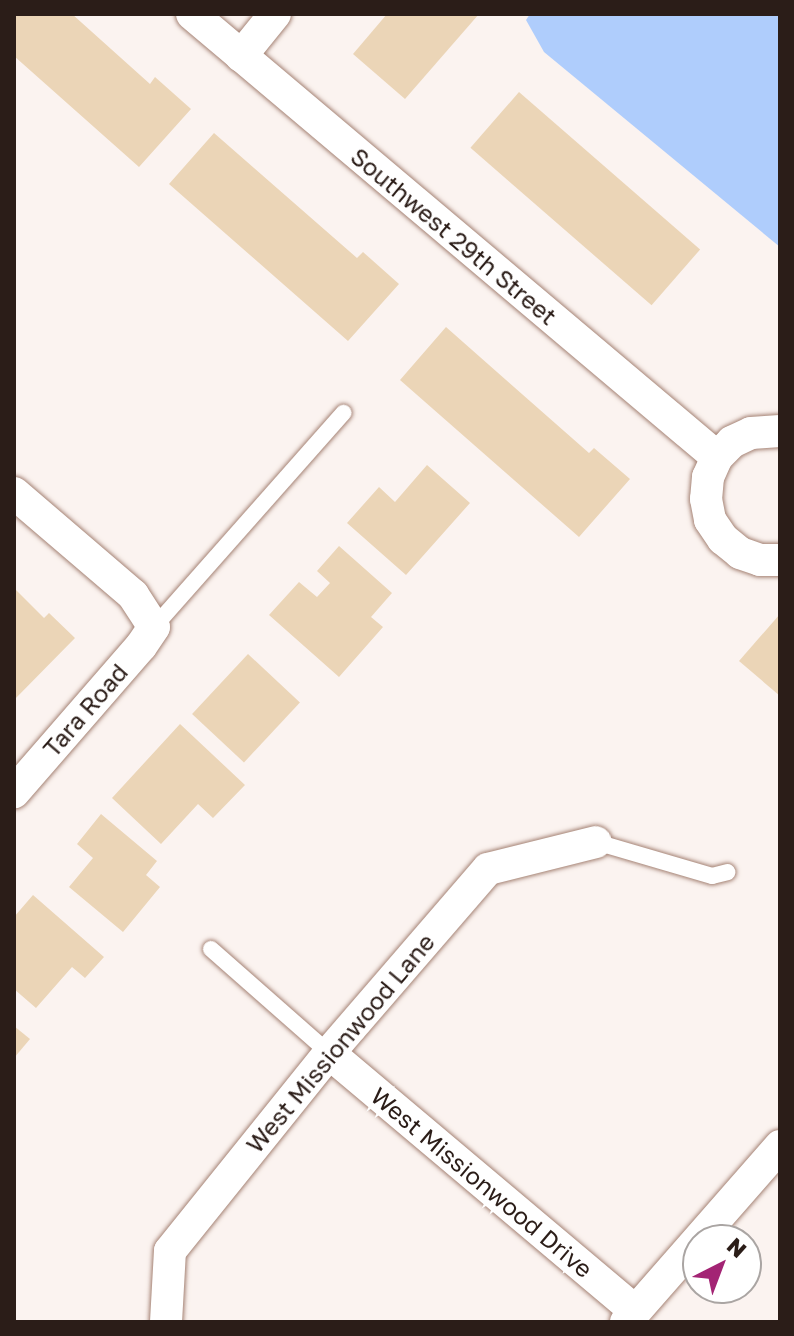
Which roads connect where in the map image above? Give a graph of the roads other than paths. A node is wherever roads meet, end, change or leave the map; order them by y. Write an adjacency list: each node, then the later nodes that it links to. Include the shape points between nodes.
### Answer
1 (192, 14): 3 (street, Southwest 29th Street)
2 (275, 14): 3 (street)
3 (241, 56): 6 (street, Southwest 29th Street)
4 (343, 413): 9 (lane)
5 (780, 431): 6 (street, via 751,433)
6 (717, 457): 8 (street, via 708,477 710,520 740,553)
7 (14, 493): 9 (street, via 133,595)
8 (780, 560)
9 (154, 627): 10 (street, Tara Road)
10 (14, 792)
11 (596, 842): 12 (lane, via 712,876); 14 (street, West Missionwood Lane, via 488,869)
12 (728, 872)
13 (211, 949): 14 (lane)
14 (329, 1053): 16 (street, West Missionwood Drive); 17 (street, West Missionwood Lane, via 170,1251)
15 (780, 1146): 16 (street)
16 (631, 1316)
17 (166, 1322)

